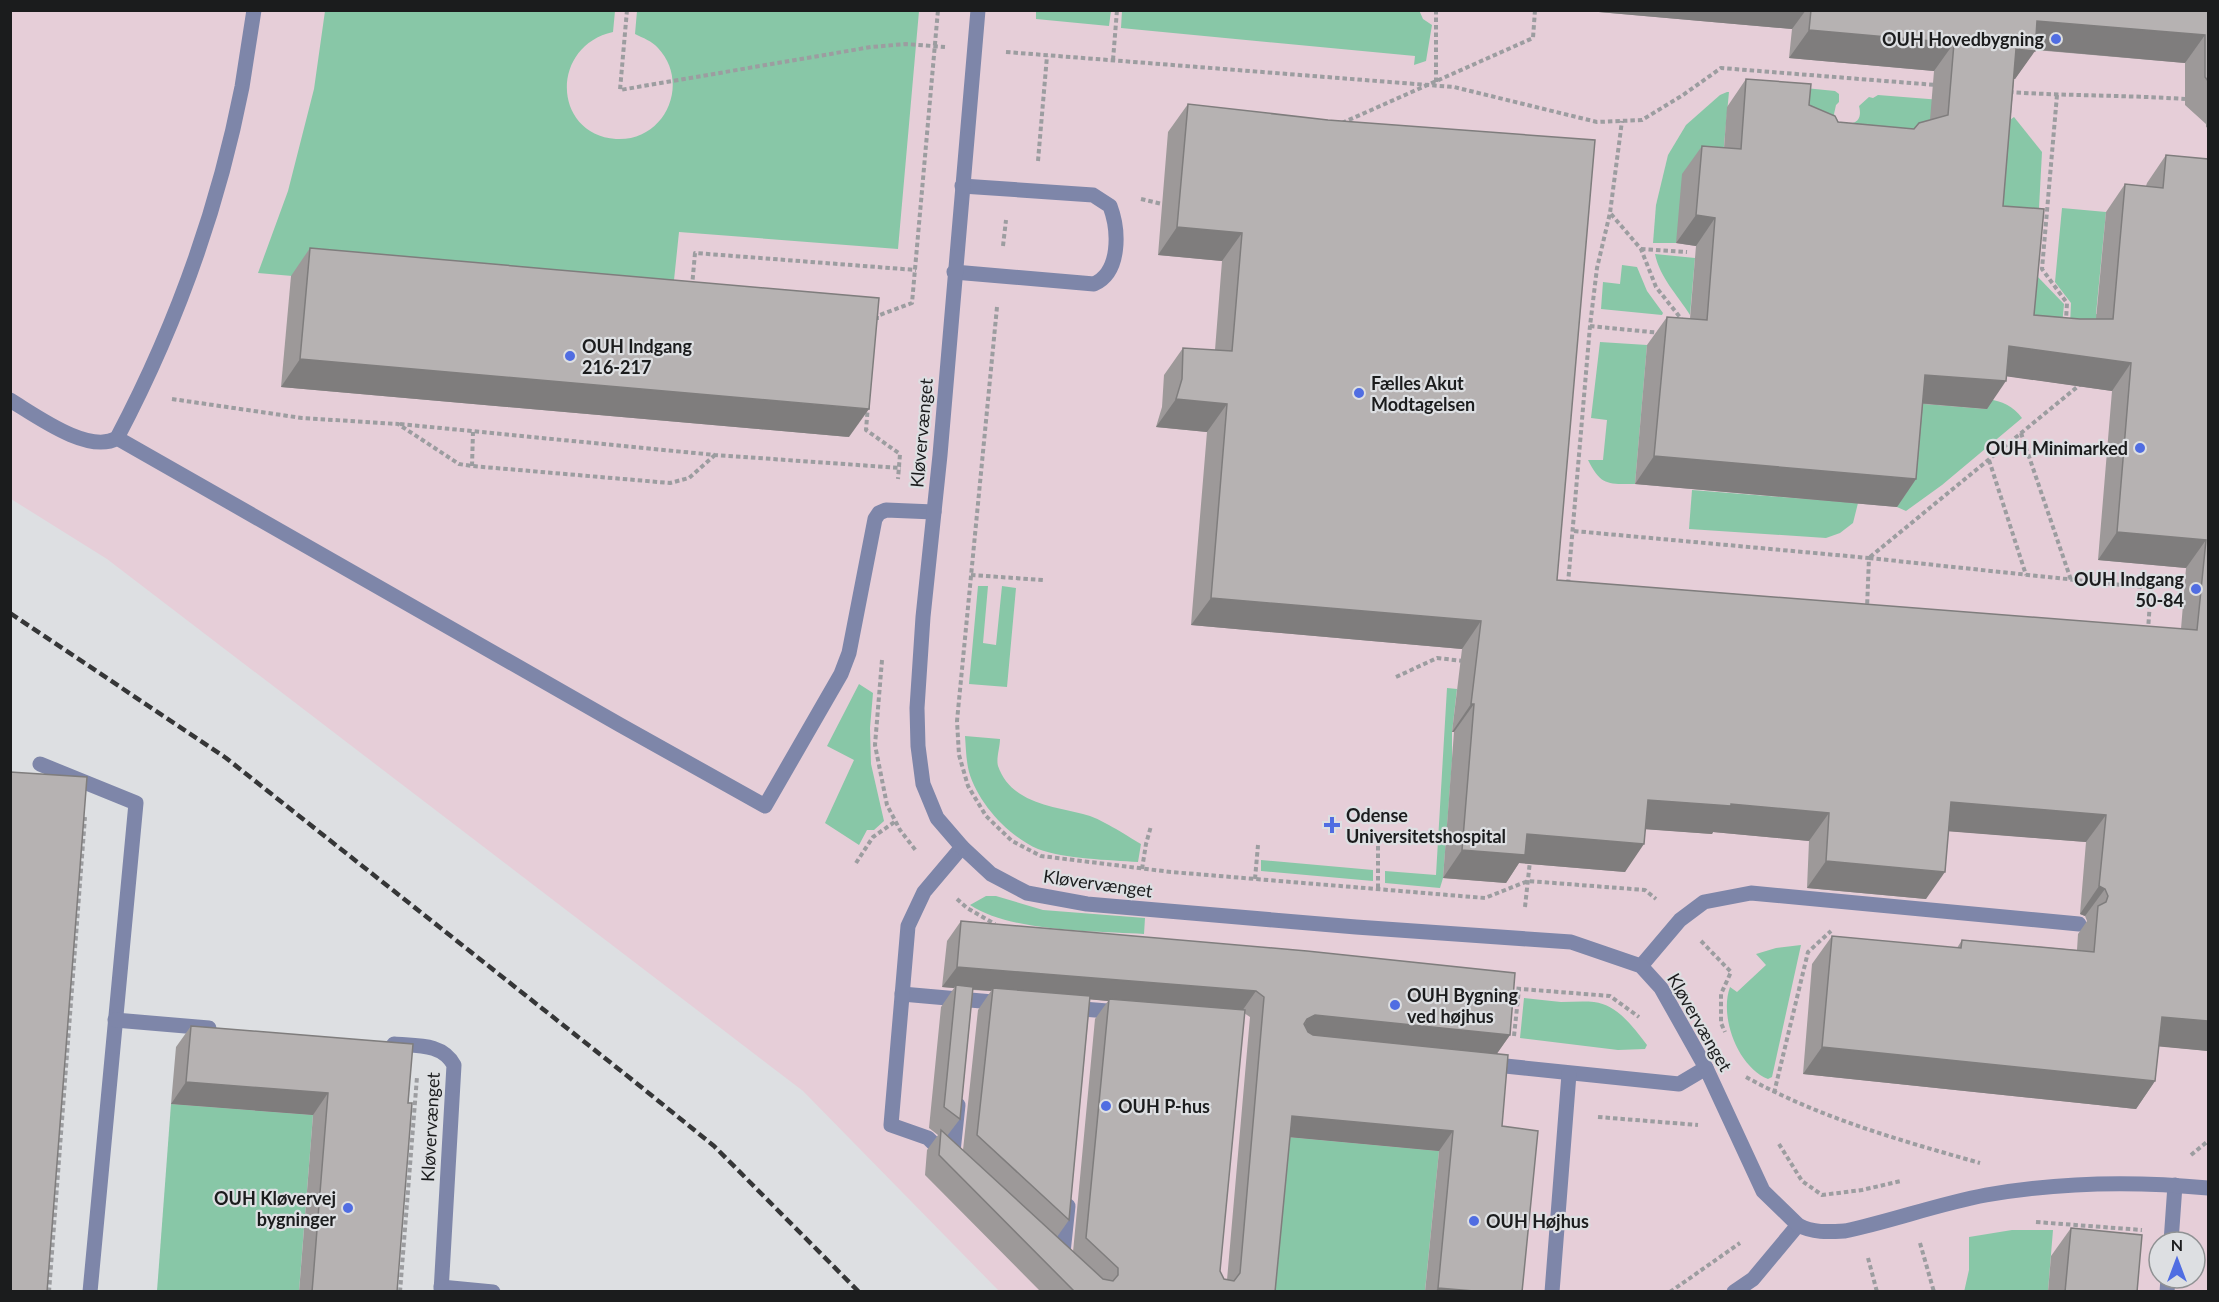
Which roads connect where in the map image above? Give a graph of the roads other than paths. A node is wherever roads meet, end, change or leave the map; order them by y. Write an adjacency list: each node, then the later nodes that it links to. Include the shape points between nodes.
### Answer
1 (254, 10): 6 (street, via 218,188 186,286)
2 (978, 10): 3 (street, Kløvervænget)
3 (962, 186): 4 (street, Kløvervænget); 4 (street, via 1093,195 1110,206 1117,230 1108,273 1094,284)
4 (954, 272): 7 (street, Kløvervænget)
5 (10, 400): 6 (street, via 88,442 111,442)
6 (117, 438): 7 (street, via 765,806 841,674 849,653 872,526 879,513 895,509)
7 (934, 512): 9 (street, Kløvervænget, via 917,697 918,746 923,784 937,818)
8 (40, 764): 16 (street, via 136,803)
9 (962, 847): 11 (street, Kløvervænget, via 991,874 1027,893 1087,904 1571,942); 12 (street, via 924,892 908,926)
10 (2079, 924): 11 (street, via 1751,893 1704,902 1680,920)
11 (1641, 966): 20 (street, Kløvervænget, via 1661,988)
12 (902, 994): 13 (street, via 941,998 968,1006); 22 (street, via 891,1125 928,1138 956,1166)
13 (1016, 1004)
14 (1051, 1006): 15 (street, via 1086,1015)
15 (1134, 1013)
16 (115, 1020): 17 (street); 30 (street)
17 (221, 1029)
18 (384, 1043): 29 (street, Kløvervænget, via 438,1049 454,1065)
19 (1476, 1063): 21 (street)
20 (1706, 1068): 21 (street, via 1679,1084); 26 (street, Kløvervænget, via 1763,1191)
21 (1569, 1074): 32 (street)
22 (959, 1093)
23 (2175, 1185): 24 (street, Kløvervænget); 26 (street, Kløvervænget, via 2090,1182 1986,1195 1845,1231 1822,1233); 27 (street)
24 (2208, 1188)
25 (1069, 1193): 28 (street, via 1066,1266)
26 (1798, 1225): 33 (street, via 1754,1279)
27 (2172, 1230)
28 (1046, 1247)
29 (441, 1289): 31 (street, Kløvervænget)
30 (90, 1292)
31 (493, 1292)
32 (1552, 1292)
33 (1734, 1292)

